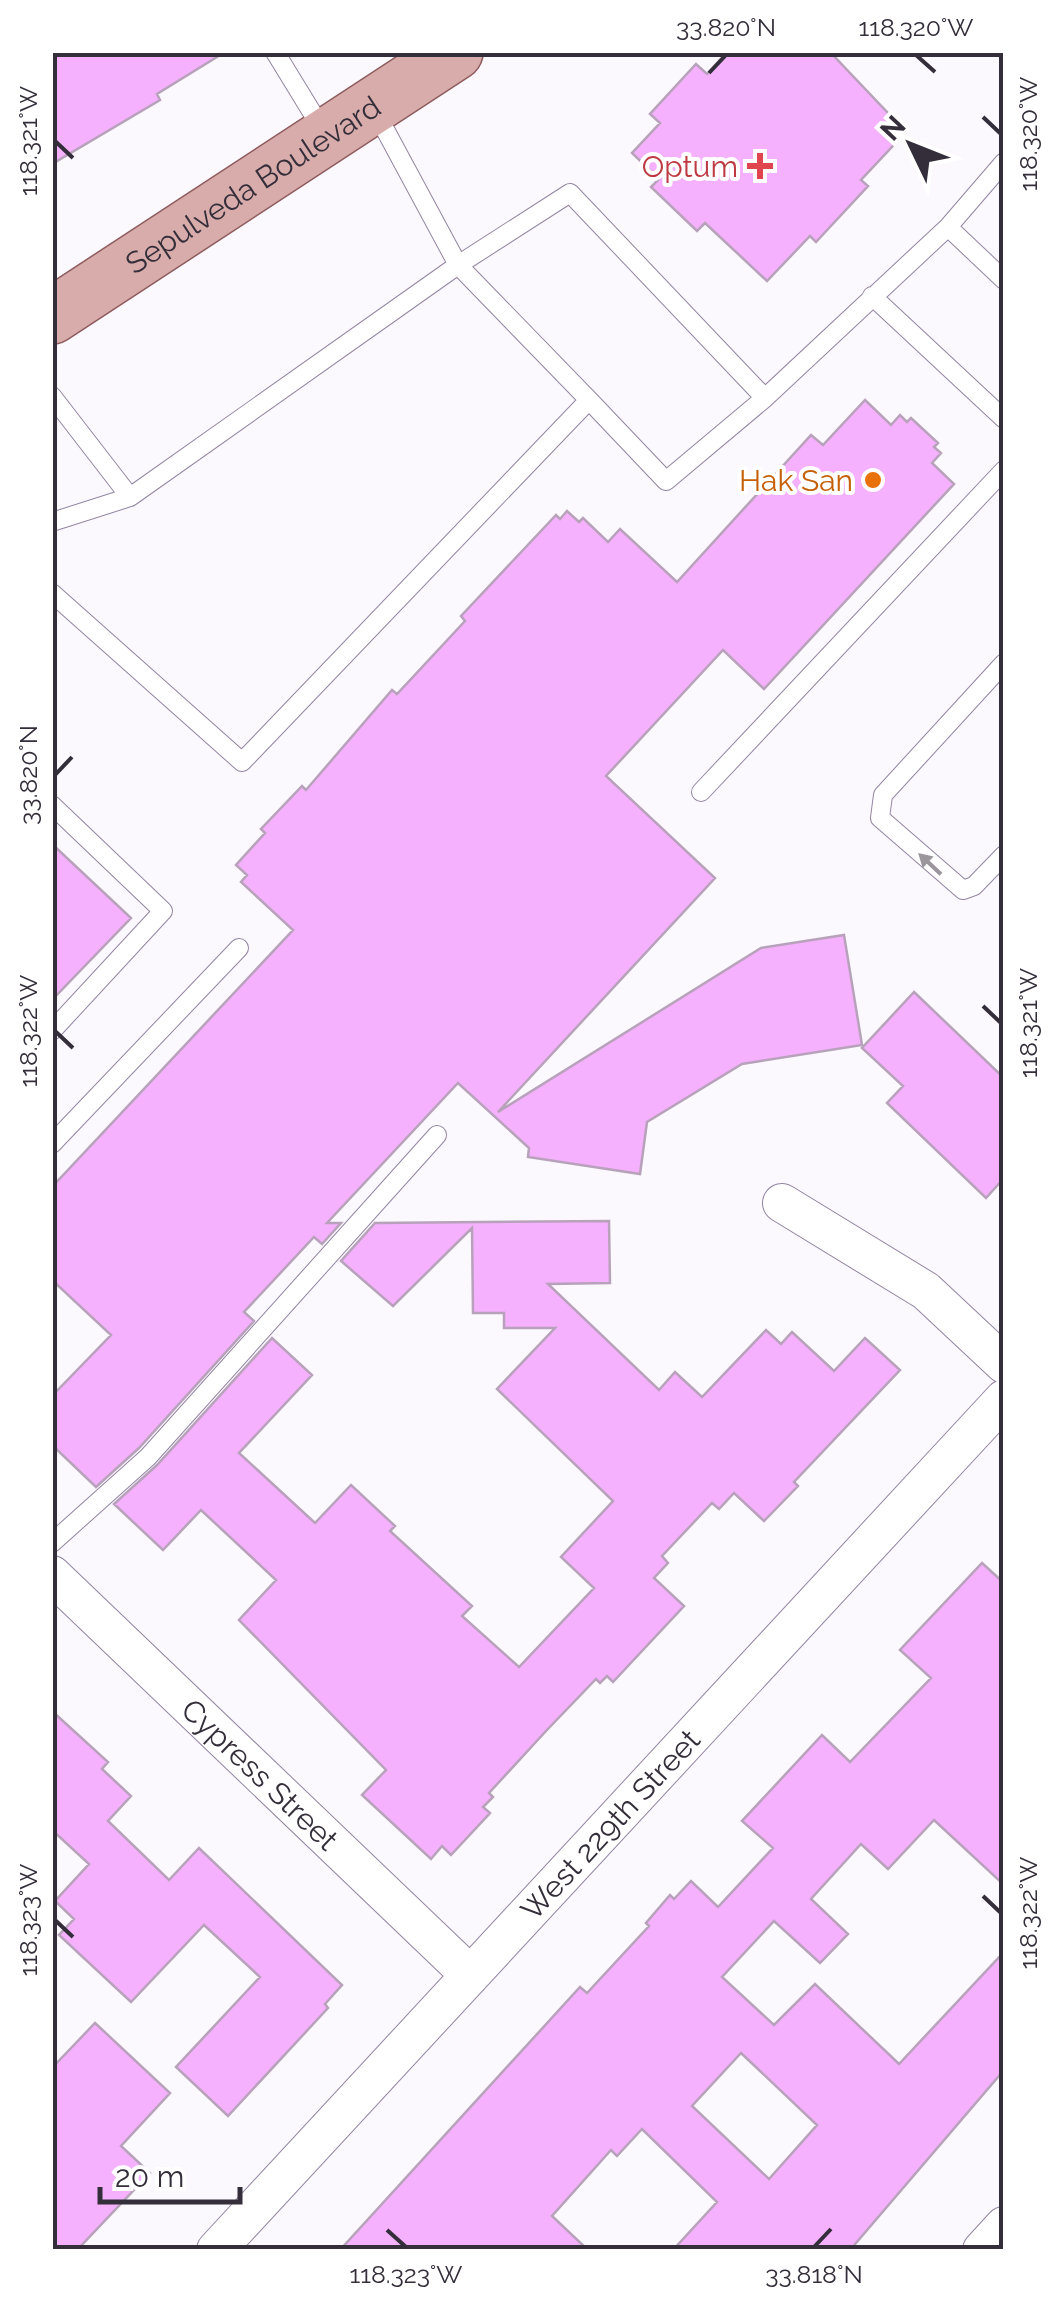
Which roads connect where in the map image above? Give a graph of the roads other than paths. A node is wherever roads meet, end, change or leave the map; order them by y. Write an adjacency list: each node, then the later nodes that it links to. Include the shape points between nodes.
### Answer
1 (275, 52): 4 (lane)
2 (455, 52): 3 (main road, Sepulveda Boulevard)
3 (373, 107): 4 (main road, Sepulveda Boulevard); 7 (lane)
4 (327, 137): 10 (main road, Sepulveda Boulevard)
5 (1004, 162): 6 (lane)
6 (948, 227): 8 (lane); 9 (lane)
7 (458, 265): 12 (lane, via 570,193); 13 (lane); 16 (lane)
8 (1004, 280)
9 (872, 296): 12 (lane); 14 (lane)
10 (53, 315)
11 (52, 396): 16 (lane)
12 (765, 398): 13 (lane, via 666,481)
13 (588, 400): 18 (lane, via 242,762)
14 (1004, 419)
15 (1004, 470): 20 (lane)
16 (130, 497): 17 (lane)
17 (52, 522)
18 (52, 593)
19 (1004, 663): 22 (lane, one-way to 19, via 962,890 880,818 878,806)
20 (701, 792)
21 (52, 804): 24 (lane, via 163,911)
22 (1004, 854)
23 (238, 948): 26 (lane)
24 (52, 1032)
25 (436, 1135): 30 (lane, via 148,1456)
26 (52, 1144)
27 (782, 1203): 28 (street, via 926,1291)
28 (1004, 1364)
29 (1004, 1399): 32 (street, West 229th Street)
30 (52, 1543)
31 (56, 1584): 32 (street, Cypress Street)
32 (468, 1973): 34 (street, West 229th Street)
33 (1004, 2226): 35 (street)
34 (216, 2250)
35 (982, 2250)

